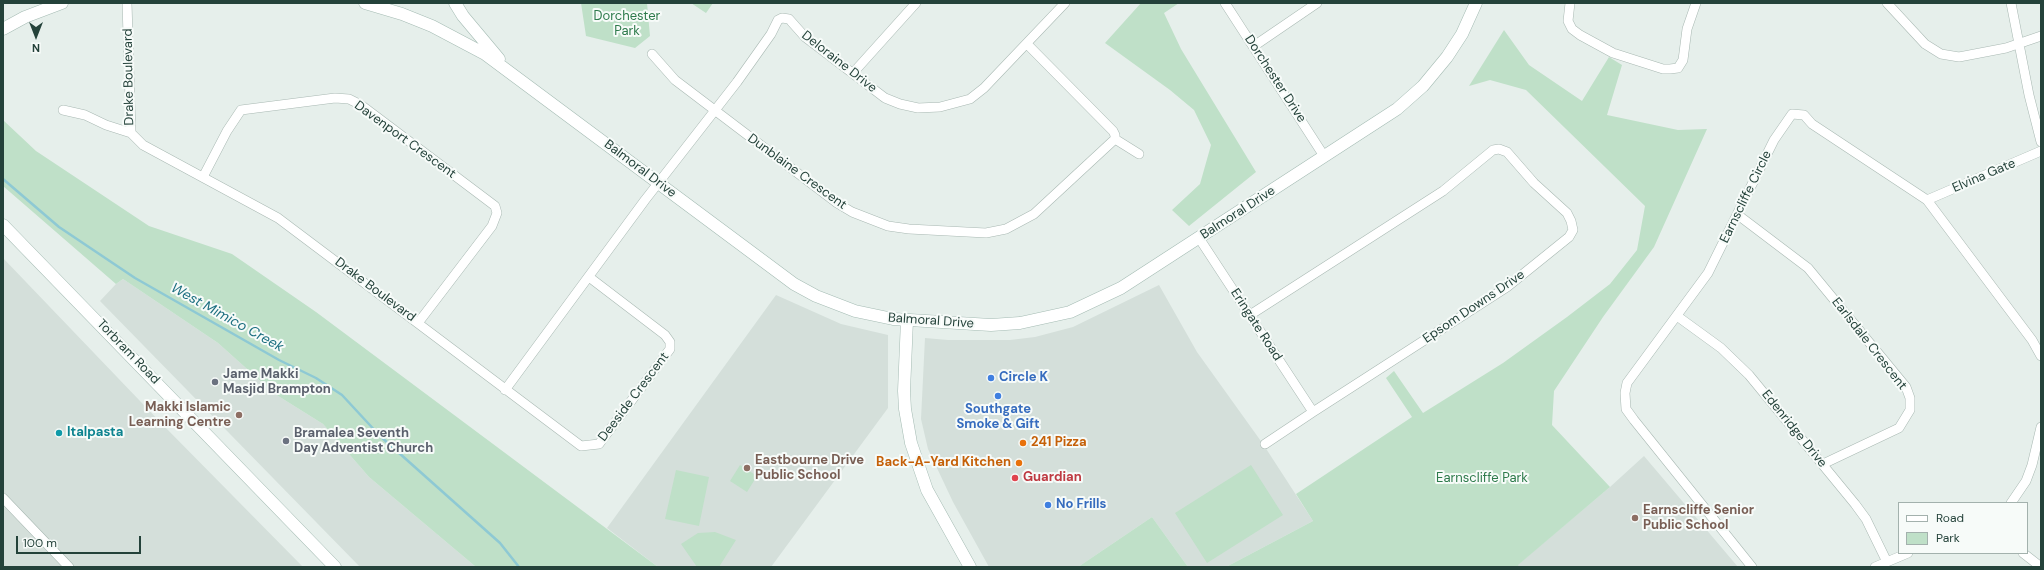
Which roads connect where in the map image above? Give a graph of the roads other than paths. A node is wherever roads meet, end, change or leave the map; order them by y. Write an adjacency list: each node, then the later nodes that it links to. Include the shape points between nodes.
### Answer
1 (62, 3): 15 (street, via 25,17)
2 (127, 3): 26 (street, Drake Boulevard)
3 (365, 3): 14 (street, Balmoral Drive)
4 (455, 3): 21 (street)
5 (916, 3): 22 (street)
6 (1064, 3): 18 (street, Deloraine Drive)
7 (1225, 3): 19 (street, Dorchester Drive)
8 (1317, 3): 19 (street)
9 (1476, 3): 31 (street, Balmoral Drive, via 1462,34 1423,86 1397,109)
10 (1570, 3): 11 (street, via 1568,21 1572,29 1580,35 1613,53 1663,69 1678,68 1683,60 1687,29)
11 (1696, 3)
12 (1887, 3): 17 (street, via 1925,44 1942,54 1959,57)
13 (2011, 3): 17 (street)
14 (404, 8): 21 (street, Balmoral Drive, via 463,41)
15 (3, 29)
16 (2041, 36): 17 (street)
17 (2019, 43): 25 (street)
18 (1027, 44): 22 (street, Deloraine Drive, via 970,99 940,107 918,108 900,104 885,98); 27 (street, via 1113,131)
19 (1254, 46): 31 (street, Dorchester Drive)
20 (652, 54): 24 (street, Dunblaine Crescent, via 675,80)
21 (510, 72): 33 (street, Balmoral Drive)
22 (853, 73): 24 (street, Deloraine Drive, via 805,37 789,19 782,18 778,20 771,34)
23 (64, 110): 26 (street, via 85,115)
24 (715, 110): 27 (street, Dunblaine Crescent, via 852,212 888,226 965,233 999,231 1025,220); 33 (street, Deloraine Drive)
25 (2039, 131): 28 (street)
26 (130, 133): 32 (street, Drake Boulevard, via 143,145)
27 (1115, 139): 30 (street)
28 (2041, 142)
29 (2041, 151): 34 (street, Elvina Gate)
30 (1139, 154)
31 (1324, 156): 37 (street, Balmoral Drive)
32 (203, 177): 42 (street, Drake Boulevard, via 278,218); 42 (street, Davenport Crescent, via 241,110 334,98 350,99 361,104 495,206 497,213 492,226)
33 (658, 183): 38 (street); 41 (street, Balmoral Drive, via 794,284 837,305 872,315)
34 (1927, 200): 35 (street, Earnscliffe Circle, via 1812,124 1804,115 1797,113 1792,114 1774,140); 43 (street, Earnscliffe Circle, via 2032,340)
35 (1738, 215): 40 (street, Earnscliffe Circle, via 1708,273); 48 (street, Earlsdale Crescent, via 1808,268 1906,387 1910,398 1910,410 1900,428)
36 (3, 225): 55 (street, Torbram Road)
37 (1199, 238): 39 (street, Eringate Road); 41 (street, Balmoral Drive, via 1121,288 1070,312 1020,323 991,325)
38 (589, 276): 44 (street); 44 (street, Deeside Crescent, via 665,335 670,342 670,349 666,355 599,444 591,446 581,446)
39 (1250, 316): 45 (street, Eringate Road); 45 (street, Epsom Downs Drive, via 1443,191 1493,150 1507,152 1534,183 1567,213 1573,230 1569,237 1507,287)
40 (1677, 316): 48 (street, Edenridge Drive, via 1721,348 1749,375); 57 (street, Earnscliffe Circle, via 1627,383 1626,409)
41 (907, 320): 56 (street, via 904,391 911,443 927,490)
42 (418, 323): 44 (street, Drake Boulevard)
43 (2041, 356)
44 (505, 390)
45 (1313, 412): 47 (street, Epsom Downs Drive)
46 (2041, 426): 50 (street, via 2026,481)
47 (1265, 444)
48 (1823, 464): 53 (street, Edenridge Drive, via 1866,519)
49 (3, 498): 54 (street)
50 (2012, 502)
51 (1906, 554): 53 (street)
52 (2024, 554): 59 (street)
53 (1887, 562): 58 (street)
54 (69, 567)
55 (335, 567)
56 (970, 567)
57 (1752, 567)
58 (1876, 567)
59 (2041, 567)

